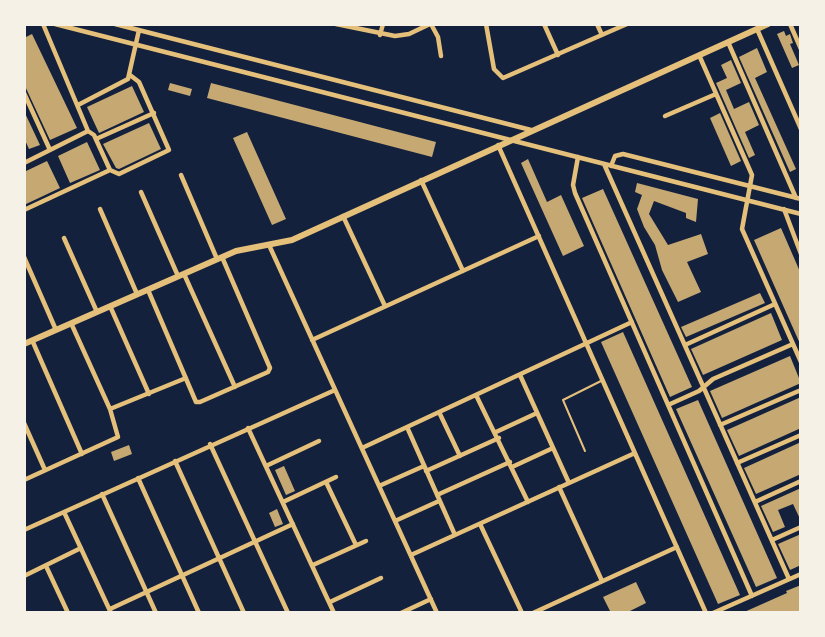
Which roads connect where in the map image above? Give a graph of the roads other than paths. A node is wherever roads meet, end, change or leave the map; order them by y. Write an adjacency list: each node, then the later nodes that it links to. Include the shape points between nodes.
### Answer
1 (43, 24): 26 (street)
2 (55, 24): 18 (street)
3 (115, 24): 14 (street)
4 (336, 24): 15 (street)
5 (383, 24): 15 (street)
6 (431, 24): 15 (street, via 410,34); 22 (street)
7 (486, 24): 20 (street, via 498,76 508,77)
8 (544, 24): 20 (street)
9 (597, 24): 16 (street)
10 (627, 24): 16 (street)
11 (768, 24): 13 (street)
12 (790, 24): 19 (street)
13 (757, 29): 17 (street); 29 (street)
14 (139, 30): 18 (street); 30 (street)
15 (380, 35)
16 (602, 35): 20 (street)
17 (728, 42): 21 (street); 45 (street)
18 (136, 44): 23 (street); 33 (street)
19 (801, 49)
20 (558, 55)
21 (699, 55): 25 (street); 30 (street)
22 (441, 56)
23 (130, 75): 26 (street, via 126,81); 27 (street, via 137,80)
24 (24, 93): 35 (street)
25 (716, 94): 28 (street); 43 (street, via 751,172)
26 (78, 105): 31 (street)
27 (154, 113): 32 (street); 40 (street, via 170,150 119,174)
28 (665, 116)
29 (801, 129)
30 (531, 130): 33 (street)
31 (88, 131): 32 (street); 35 (street)
32 (96, 140): 40 (street)
33 (509, 140): 34 (street); 36 (street)
34 (498, 145): 42 (street); 52 (street)
35 (50, 150): 37 (street)
36 (578, 157): 38 (street); 66 (street, via 574,193)
37 (24, 162)
38 (604, 164): 39 (street); 74 (street)
39 (611, 166): 43 (street, via 615,156 623,154); 46 (street)
40 (110, 170): 48 (street)
41 (181, 176): 57 (street)
42 (421, 180): 51 (street); 58 (street)
43 (751, 186): 45 (street); 46 (street)
44 (141, 192): 59 (street)
45 (799, 198)
46 (747, 200): 47 (street); 62 (street, via 742,229)
47 (784, 209): 50 (street); 55 (street)
48 (24, 210)
49 (100, 210): 61 (street)
50 (801, 214)
51 (343, 216): 54 (street, via 286,242); 64 (street)
52 (539, 236): 58 (street); 72 (street)
53 (64, 238): 65 (street)
54 (268, 245): 57 (street, via 249,247); 70 (street)
55 (801, 254)
56 (24, 257): 68 (street)
57 (220, 258): 59 (street); 80 (street, via 270,370)
58 (463, 271): 64 (street)
59 (181, 275): 60 (street); 80 (street)
60 (148, 290): 61 (street); 78 (street)
61 (137, 294): 63 (street)
62 (775, 304): 73 (street); 74 (street)
63 (110, 306): 65 (street); 84 (street)
64 (385, 306): 70 (street)
65 (97, 312): 67 (street)
66 (632, 322): 72 (street); 86 (street)
67 (71, 323): 68 (street); 87 (street)
68 (56, 330): 69 (street)
69 (32, 340): 71 (street); 103 (street)
70 (312, 340): 82 (street)
71 (24, 344)
72 (587, 344): 77 (street); 79 (street)
73 (793, 344): 75 (street); 81 (street, via 713,379)
74 (685, 345): 81 (street)
75 (798, 349): 76 (street)
76 (801, 362)
77 (520, 375): 85 (street); 89 (street)
78 (186, 378): 80 (street, via 197,402); 84 (street)
79 (603, 380): 101 (lane, via 563,400); 102 (street)
80 (235, 387)
81 (704, 387): 86 (street); 91 (street)
82 (335, 390): 93 (street); 99 (street)
83 (801, 390): 91 (street)
84 (149, 394): 87 (street)
85 (476, 395): 88 (street); 94 (street)
86 (668, 405): 149 (street)
87 (110, 409): 103 (street, via 118,437)
88 (439, 412): 92 (street); 104 (street)
89 (537, 413): 94 (street); 100 (street)
90 (24, 423): 110 (street)
91 (720, 425): 106 (street)
92 (407, 427): 99 (street); 109 (street)
93 (248, 428): 98 (street); 108 (street)
94 (496, 432): 96 (street)
95 (801, 435): 106 (street)
96 (499, 438): 104 (street); 107 (street)
97 (319, 441): 108 (street)
98 (210, 444): 105 (street); 134 (street)
99 (362, 448): 117 (street)
100 (553, 448): 107 (street); 116 (street)
101 (585, 451)
102 (635, 453): 116 (street); 136 (street)
103 (82, 454): 110 (street)
104 (460, 456): 109 (street)
105 (175, 461): 112 (street); 139 (street)
106 (737, 463): 124 (street)
107 (511, 464): 120 (street); 123 (street)
108 (266, 466): 122 (street)
109 (425, 469): 117 (street); 120 (street)
110 (45, 470): 113 (street)
111 (336, 477): 115 (street)
112 (138, 478): 119 (street); 144 (street)
113 (24, 480)
114 (801, 481): 124 (street)
115 (326, 482): 122 (street); 135 (street)
116 (569, 483): 118 (street)
117 (379, 486): 126 (street)
118 (559, 488): 123 (street); 147 (street)
119 (102, 494): 125 (street); 148 (street)
120 (436, 495): 121 (street)
121 (439, 501): 126 (street); 131 (street)
122 (283, 502): 127 (street)
123 (528, 502): 128 (street)
124 (754, 502): 132 (street)
125 (64, 512): 130 (street); 137 (street)
126 (395, 520): 138 (street)
127 (293, 524): 134 (street); 140 (street)
128 (480, 524): 131 (street); 161 (street)
129 (801, 527): 132 (street)
130 (24, 530)
131 (454, 536): 138 (street)
132 (772, 540): 146 (street)
133 (366, 541): 135 (street)
134 (255, 542): 139 (street); 157 (street)
135 (356, 545): 140 (street)
136 (677, 547): 147 (street); 163 (street)
137 (81, 548): 141 (street); 152 (street)
138 (411, 555): 150 (street)
139 (219, 558): 144 (street); 156 (street)
140 (313, 565): 151 (street)
141 (46, 566): 143 (street); 153 (street)
142 (801, 574): 146 (street)
143 (24, 576)
144 (182, 576): 148 (street); 155 (street)
145 (381, 578): 151 (street)
146 (789, 579): 149 (street)
147 (602, 581): 162 (street)
148 (146, 592): 152 (street); 154 (street)
149 (752, 596): 164 (street)
150 (431, 599): 159 (street); 160 (street)
151 (330, 602): 158 (street)
152 (111, 611)
153 (68, 613)
154 (156, 613)
155 (199, 613)
156 (244, 613)
157 (288, 613)
158 (334, 613)
159 (401, 613)
160 (437, 613)
161 (522, 613)
162 (533, 613)
163 (706, 613)
164 (713, 613)

